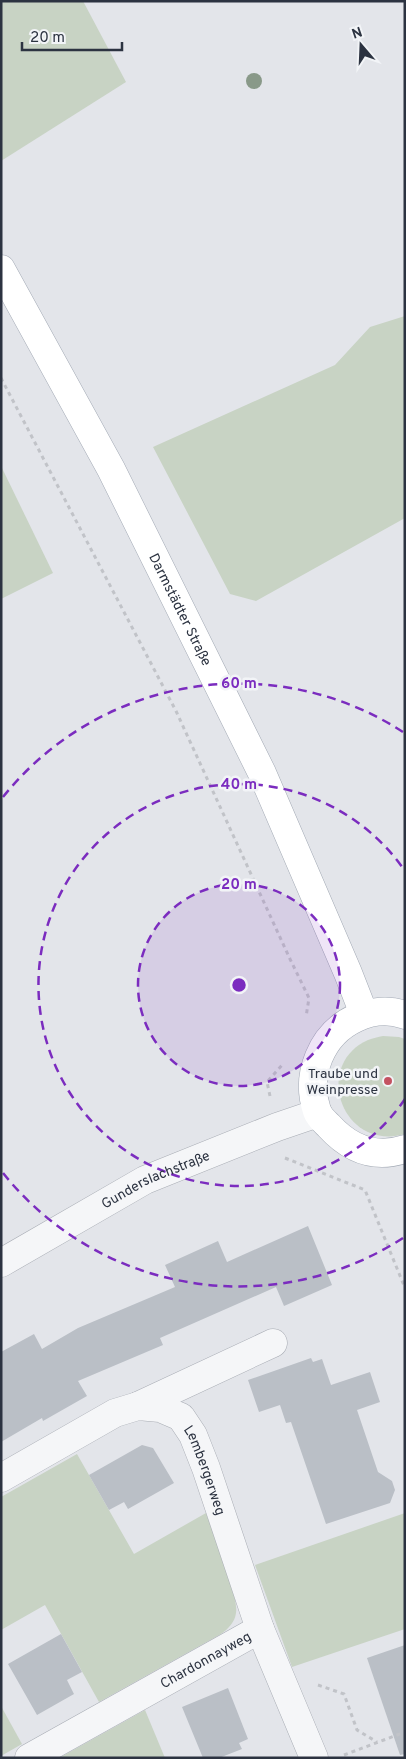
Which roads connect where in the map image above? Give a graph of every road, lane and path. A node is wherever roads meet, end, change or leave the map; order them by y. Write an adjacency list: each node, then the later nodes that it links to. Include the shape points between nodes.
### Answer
1 (1, 269): 4 (main road, Darmstädter Straße, via 111,469 262,773)
2 (1, 378): 3 (path, via 176,711)
3 (290, 960)
4 (364, 1014): 5 (main road, via 383,1011); 6 (main road, via 346,1022 320,1051 314,1069)
5 (405, 1015)
6 (318, 1113): 7 (main road, via 340,1138 357,1148 376,1153); 8 (street, Gunderslachstraße, via 145,1180)
7 (405, 1150)
8 (1, 1262)
9 (273, 1343): 10 (street)
10 (138, 1406): 11 (street, Lembergerweg, via 115,1413); 12 (street, Lembergerweg, via 160,1408 181,1417 193,1435)
11 (1, 1478)
12 (260, 1629): 13 (street, Chardonnayweg); 16 (street, Chardonnayweg)
13 (286, 1692): 15 (path, via 319,1685 344,1694 357,1730); 17 (street, Chardonnayweg)
14 (405, 1732): 15 (path)
15 (377, 1742): 18 (path)
16 (29, 1758)
17 (314, 1758)
18 (337, 1758)

